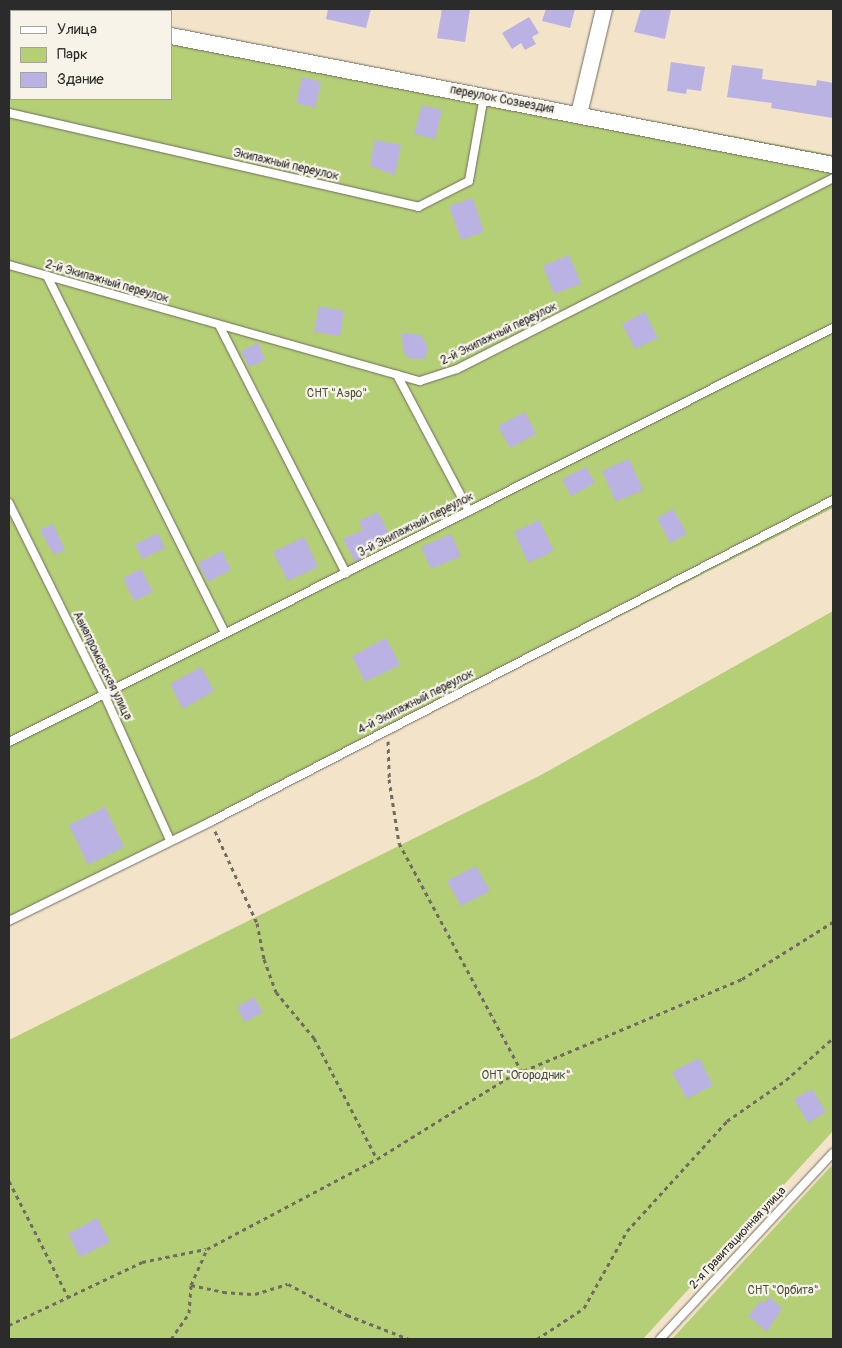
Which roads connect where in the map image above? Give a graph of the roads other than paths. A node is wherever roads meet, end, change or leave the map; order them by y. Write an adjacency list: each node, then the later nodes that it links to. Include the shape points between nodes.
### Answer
1 (604, 9): 5 (street)
2 (172, 36): 3 (street, переулок Созвездия)
3 (484, 96): 4 (lane, Экипажный переулок, via 469,181 418,207); 5 (street, переулок Созвездия)
4 (9, 113)
5 (578, 114): 6 (street, переулок Созвездия)
6 (833, 165)
7 (833, 178): 12 (lane, 2-й Экипажный переулок, via 457,369 420,381)
8 (9, 265): 9 (lane, 2-й Экипажный переулок)
9 (47, 276): 10 (lane, 2-й Экипажный переулок); 17 (lane)
10 (219, 325): 12 (lane, 2-й Экипажный переулок); 16 (lane)
11 (833, 328): 15 (lane, 3-й Экипажный переулок)
12 (397, 375): 15 (lane)
13 (833, 500): 20 (lane, 4-й Экипажный переулок)
14 (9, 503): 18 (lane, Авиапромовская улица)
15 (470, 511): 16 (lane, 3-й Экипажный переулок)
16 (346, 573): 17 (lane, 3-й Экипажный переулок)
17 (226, 633): 18 (lane, 3-й Экипажный переулок)
18 (104, 694): 19 (lane, 3-й Экипажный переулок); 20 (lane, Авиапромовская улица)
19 (9, 742)
20 (170, 840): 21 (lane, 4-й Экипажный переулок)
21 (9, 921)
22 (833, 1153): 23 (lane, 2-я Гравитационная улица)
23 (660, 1339)

